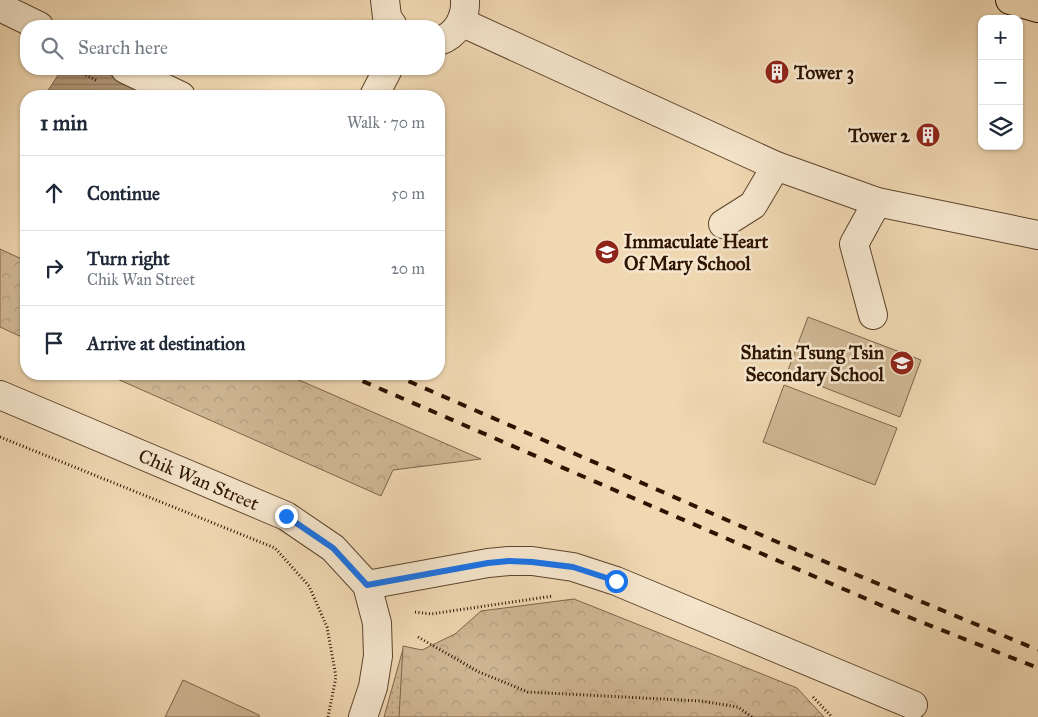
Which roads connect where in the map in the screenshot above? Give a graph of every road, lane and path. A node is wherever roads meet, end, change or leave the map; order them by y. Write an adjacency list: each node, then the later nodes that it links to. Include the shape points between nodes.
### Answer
1 (385, 0): 7 (street)
2 (1010, 0): 4 (main road)
3 (0, 7): 6 (street)
4 (1038, 8)
5 (463, 11): 8 (street, via 453,32); 13 (street)
6 (27, 20)
7 (389, 20)
8 (445, 37)
9 (137, 75): 11 (street)
10 (385, 75): 12 (street)
11 (169, 90)
12 (377, 90)
13 (776, 166): 14 (street); 15 (street, via 753,205)
14 (877, 202): 16 (street); 17 (street, via 854,244)
15 (723, 224)
16 (1038, 234)
17 (874, 315)
18 (0, 395): 20 (street, Chik Wan Street, via 286,516 333,548)
19 (0, 437): 26 (path, via 276,548 309,586 327,627 336,677)
20 (367, 585): 25 (street, via 509,561 573,567 616,581); 27 (street, Chik Wan Street, via 377,624 378,656 373,687)
21 (556, 595): 22 (path, via 431,614)
22 (415, 612)
23 (418, 636): 28 (path, via 480,672 528,692 701,701 738,707)
24 (807, 691): 29 (path)
25 (913, 705)
26 (328, 717)
27 (363, 717)
28 (752, 717)
29 (832, 717)

